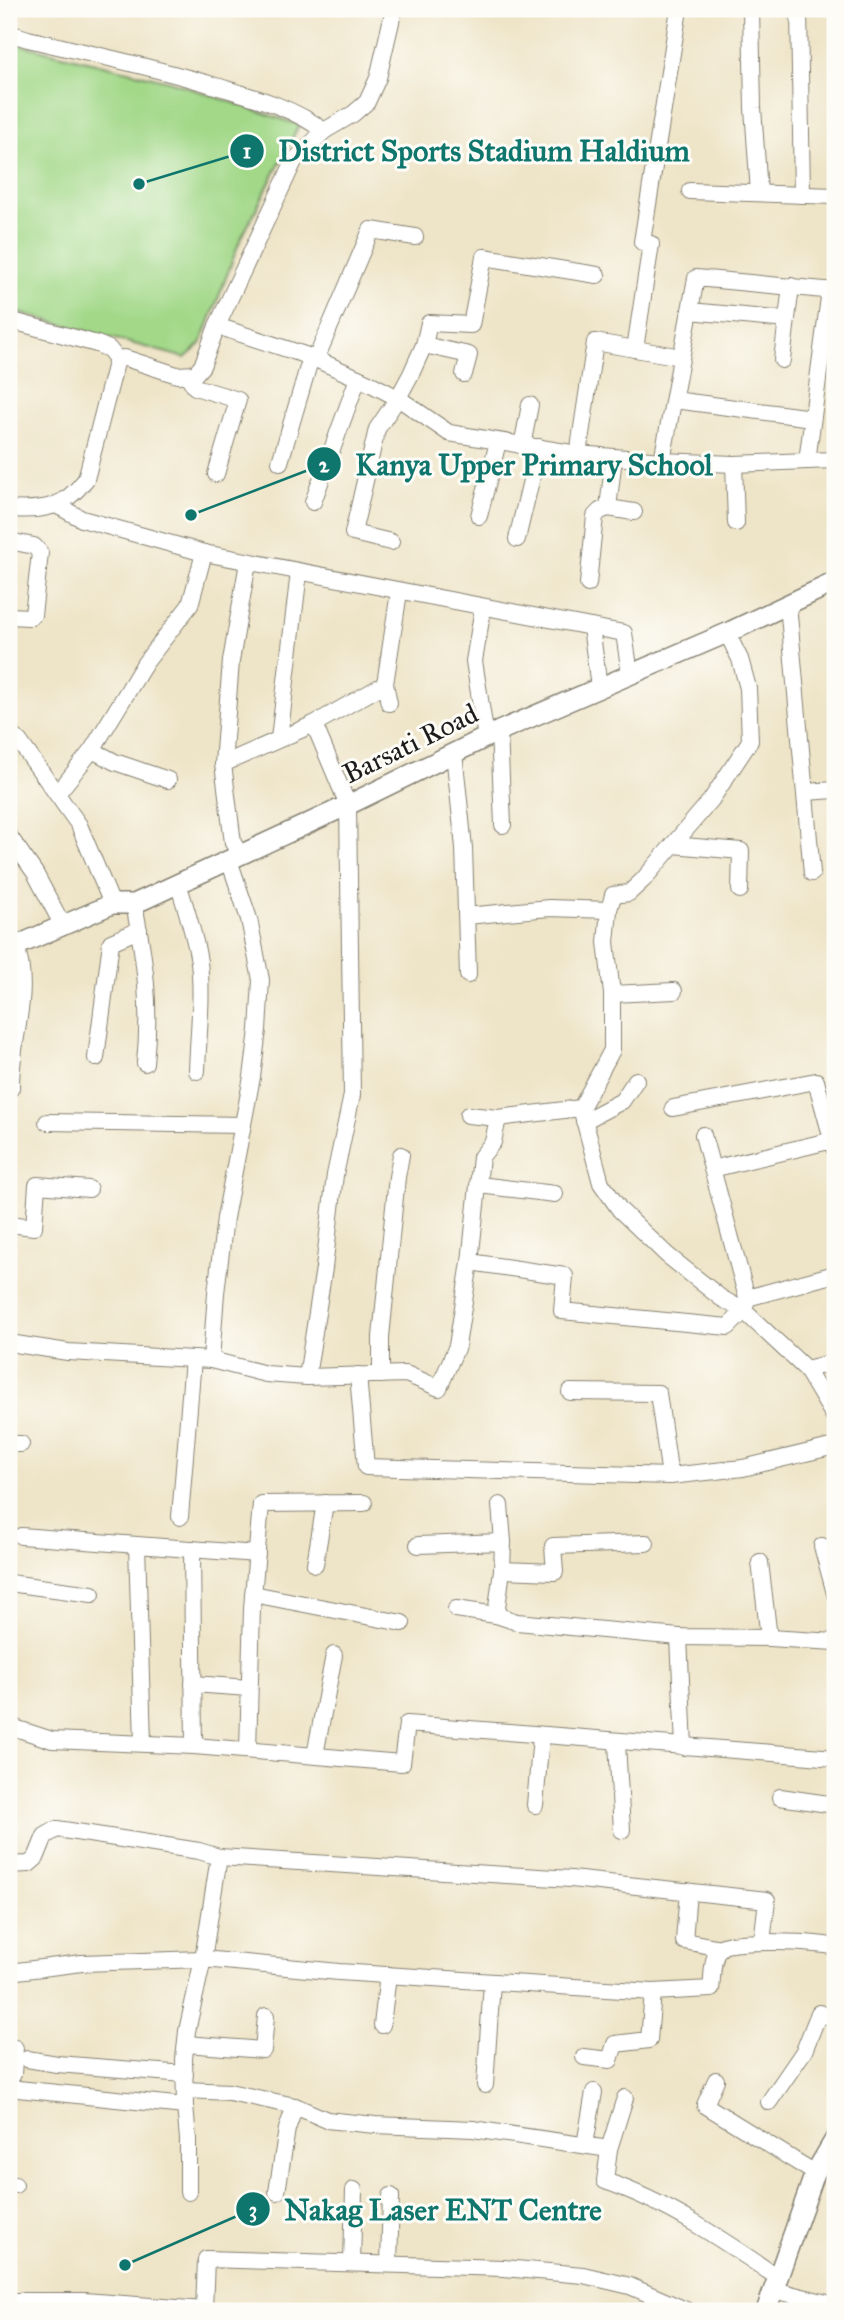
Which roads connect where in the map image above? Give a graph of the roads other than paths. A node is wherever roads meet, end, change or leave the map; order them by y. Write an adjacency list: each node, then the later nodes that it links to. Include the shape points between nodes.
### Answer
1 (394, 9): 6 (street, via 378,78 367,102)
2 (678, 9): 20 (street, via 642,242 651,244)
3 (751, 9): 8 (street)
4 (799, 9): 9 (street)
5 (9, 33): 6 (street, via 254,97 306,117)
6 (324, 131): 18 (street, via 293,161)
7 (690, 191): 8 (street)
8 (759, 193): 9 (street)
9 (802, 195): 10 (street)
10 (835, 196)
11 (415, 237): 22 (street, via 371,230)
12 (597, 275): 19 (street, via 484,257 471,325 429,323)
13 (791, 286): 14 (street); 15 (street, via 696,278); 17 (street)
14 (833, 290): 31 (street)
15 (690, 311): 17 (street); 21 (street)
16 (9, 320): 23 (street, via 97,344)
17 (787, 320): 24 (street)
18 (218, 326): 22 (street); 26 (street, via 202,366)
19 (424, 345): 25 (street, via 469,355); 28 (street)
20 (635, 349): 21 (street); 35 (street, via 596,342)
21 (681, 357): 29 (street)
22 (313, 358): 27 (street); 38 (street)
23 (117, 359): 26 (street); 44 (street, via 86,479)
24 (782, 360)
25 (464, 374)
26 (188, 376): 42 (street, via 195,387 238,400)
27 (358, 378): 28 (street); 43 (street)
28 (398, 398): 32 (street, via 449,433); 52 (street, via 377,429 353,533)
29 (674, 400): 31 (street); 39 (street)
30 (530, 405): 33 (street)
31 (811, 418): 40 (street)
32 (498, 442): 33 (street); 48 (street)
33 (522, 446): 34 (street)
34 (540, 447): 35 (street); 50 (street)
35 (579, 454): 36 (street)
36 (614, 457): 39 (street); 45 (street)
37 (835, 460): 40 (street)
38 (280, 461)
39 (662, 461): 41 (street)
40 (807, 461): 41 (street)
41 (734, 464): 49 (street)
42 (216, 474)
43 (313, 502)
44 (58, 506): 46 (street); 53 (street, via 82,519)
45 (608, 508): 47 (street); 57 (street, via 596,516)
46 (9, 509)
47 (634, 512)
48 (479, 516)
49 (736, 523)
50 (517, 539)
51 (9, 541): 61 (street, via 34,546 40,553 33,615)
52 (391, 542)
53 (205, 553): 54 (street); 72 (street, via 190,606 145,663)
54 (248, 562): 55 (street); 74 (street, via 231,661)
55 (299, 572): 58 (street); 71 (street)
56 (835, 582): 59 (street, Barsati Road)
57 (588, 584)
58 (399, 592): 60 (street); 65 (street)
59 (788, 604): 63 (street, Barsati Road); 77 (street)
60 (483, 608): 62 (street); 70 (street, via 474,661)
61 (9, 616)
62 (591, 627): 64 (street, via 624,633); 66 (street)
63 (727, 633): 64 (street, Barsati Road); 82 (street, via 748,688 750,741 711,800)
64 (630, 674): 66 (street, Barsati Road)
65 (384, 684): 67 (street); 68 (street)
66 (599, 687): 70 (street, Barsati Road)
67 (388, 704)
68 (314, 724): 71 (street); 79 (street)
69 (9, 734): 78 (street)
70 (492, 734): 73 (street, Barsati Road); 80 (street)
71 (279, 739): 74 (street)
72 (92, 750): 75 (street); 78 (street)
73 (454, 753): 79 (street, Barsati Road); 90 (street)
74 (223, 764): 83 (street)
75 (168, 780)
76 (835, 790): 77 (street)
77 (806, 792): 84 (street)
78 (57, 794): 87 (street, via 79,825)
79 (348, 805): 83 (street, Barsati Road); 128 (street, via 352,1095 335,1175)
80 (503, 825)
81 (9, 836): 91 (street)
82 (673, 845): 86 (street, via 741,851); 89 (street, via 629,893 613,895)
83 (234, 857): 85 (street, Barsati Road); 109 (street, via 261,980 254,1065)
84 (813, 873)
85 (178, 883): 88 (street, Barsati Road); 100 (street, via 199,965)
86 (740, 890)
87 (112, 904): 88 (street, Barsati Road); 91 (street, Barsati Road)
88 (134, 904): 92 (street)
89 (609, 909): 90 (street, via 549,908); 96 (street)
90 (467, 916): 94 (street)
91 (63, 926): 93 (street, Barsati Road)
92 (139, 930): 98 (street, via 111,942); 99 (street, via 148,996)
93 (12, 947): 97 (street, via 23,980)
94 (468, 975)
95 (674, 991): 96 (street)
96 (612, 994): 105 (street, via 612,1050)
97 (13, 1034): 102 (street)
98 (96, 1058)
99 (145, 1063)
100 (197, 1070)
101 (636, 1080): 105 (street, via 622,1101)
102 (11, 1088)
103 (828, 1094): 104 (street, via 816,1081); 111 (street)
104 (673, 1108)
105 (582, 1114): 107 (street); 120 (street, via 601,1183 620,1210 721,1297)
106 (468, 1115): 107 (street)
107 (498, 1118): 114 (street, via 493,1142 481,1157)
108 (47, 1122): 109 (street)
109 (243, 1125): 123 (street, via 215,1293)
110 (703, 1135): 113 (street)
111 (834, 1145): 113 (street)
112 (401, 1155): 127 (street)
113 (712, 1169): 120 (street)
114 (478, 1185): 116 (street); 118 (street)
115 (89, 1189): 117 (street, via 37,1185 34,1227)
116 (555, 1194)
117 (9, 1224)
118 (470, 1262): 120 (street, via 565,1276 562,1311 727,1327); 127 (street, via 457,1346 439,1388 406,1374)
119 (835, 1274): 120 (street)
120 (746, 1305): 125 (street)
121 (9, 1343): 122 (street, via 68,1352)
122 (194, 1359): 123 (street); 136 (street)
123 (211, 1360): 128 (street, via 266,1374)
124 (835, 1362): 125 (street)
125 (806, 1369): 130 (street)
126 (358, 1375): 127 (street); 128 (street); 132 (street, via 366,1467)
127 (381, 1375)
128 (307, 1377)
129 (570, 1392): 132 (street, via 658,1392)
130 (835, 1418)
131 (835, 1446): 132 (street, via 743,1468)
132 (670, 1476)
133 (325, 1503): 134 (street); 144 (street, via 261,1504); 146 (street)
134 (364, 1503)
135 (500, 1505): 138 (street)
136 (180, 1517)
137 (21, 1536): 140 (street)
138 (503, 1542): 141 (street); 147 (street)
139 (646, 1543): 147 (street, via 554,1546 555,1572)
140 (138, 1545): 143 (street); 163 (street)
141 (418, 1545)
142 (822, 1546): 149 (street)
143 (192, 1549): 144 (street); 159 (street)
144 (257, 1554): 151 (street)
145 (760, 1562): 156 (street)
146 (315, 1564)
147 (502, 1570): 153 (street)
148 (9, 1583): 150 (street)
149 (835, 1593)
150 (92, 1594)
151 (253, 1594): 154 (street); 160 (street)
152 (456, 1609): 153 (street)
153 (496, 1615): 155 (street, via 517,1622)
154 (402, 1623)
155 (679, 1637): 156 (street); 166 (street)
156 (769, 1638): 157 (street)
157 (835, 1642)
158 (334, 1655): 168 (street)
159 (193, 1684): 160 (street); 165 (street)
160 (249, 1688): 167 (street)
161 (9, 1726): 163 (street, via 52,1740)
162 (541, 1736): 164 (street); 168 (street, via 407,1724 402,1763); 171 (street)
163 (144, 1743): 165 (street)
164 (617, 1743): 166 (street); 173 (street)
165 (194, 1746): 167 (street)
166 (684, 1747): 169 (street)
167 (248, 1750): 168 (street)
168 (315, 1755)
169 (835, 1758)
170 (780, 1797): 172 (street)
171 (535, 1805)
172 (835, 1805)
173 (622, 1830)
174 (219, 1857): 175 (street, via 57,1829 45,1836 29,1864); 176 (street, via 558,1878); 180 (street)
175 (9, 1865)
176 (688, 1891): 177 (street, via 767,1900); 179 (street, via 684,1941)
177 (762, 1942): 178 (street); 179 (street)
178 (835, 1947)
179 (721, 1948): 184 (street, via 715,1957 711,1989)
180 (203, 1959): 181 (street, via 82,1963); 182 (street); 188 (street)
181 (9, 1972)
182 (388, 1975): 183 (street); 187 (street)
183 (492, 1982): 184 (street); 192 (street)
184 (653, 1992): 189 (street, via 649,2040 615,2044 610,2060)
185 (266, 2016): 188 (street, via 263,2050)
186 (835, 2019): 196 (street, via 819,2013 804,2051)
187 (382, 2025)
188 (186, 2044): 193 (street)
189 (584, 2057)
190 (716, 2080): 201 (street, via 705,2105)
191 (14, 2085): 193 (street); 193 (street, via 21,2053)
192 (485, 2085)
193 (185, 2090): 197 (street, via 229,2092); 203 (street)
194 (594, 2092): 199 (street)
195 (625, 2098): 200 (street)
196 (769, 2102)
197 (295, 2106): 199 (street, via 327,2120 473,2129); 204 (street)
198 (835, 2139): 201 (street)
199 (585, 2145): 200 (street)
200 (609, 2149): 208 (street, via 605,2181 639,2193 729,2245)
201 (815, 2173): 208 (street)
202 (354, 2190): 206 (street)
203 (188, 2192)
204 (277, 2192)
205 (391, 2196): 207 (street)
206 (352, 2263): 207 (street); 209 (street, via 206,2259 204,2310)
207 (389, 2264): 211 (street, via 583,2275 630,2286)
208 (776, 2284): 210 (street); 212 (street)
209 (9, 2301)
210 (835, 2305)
211 (688, 2311)
212 (766, 2311)

